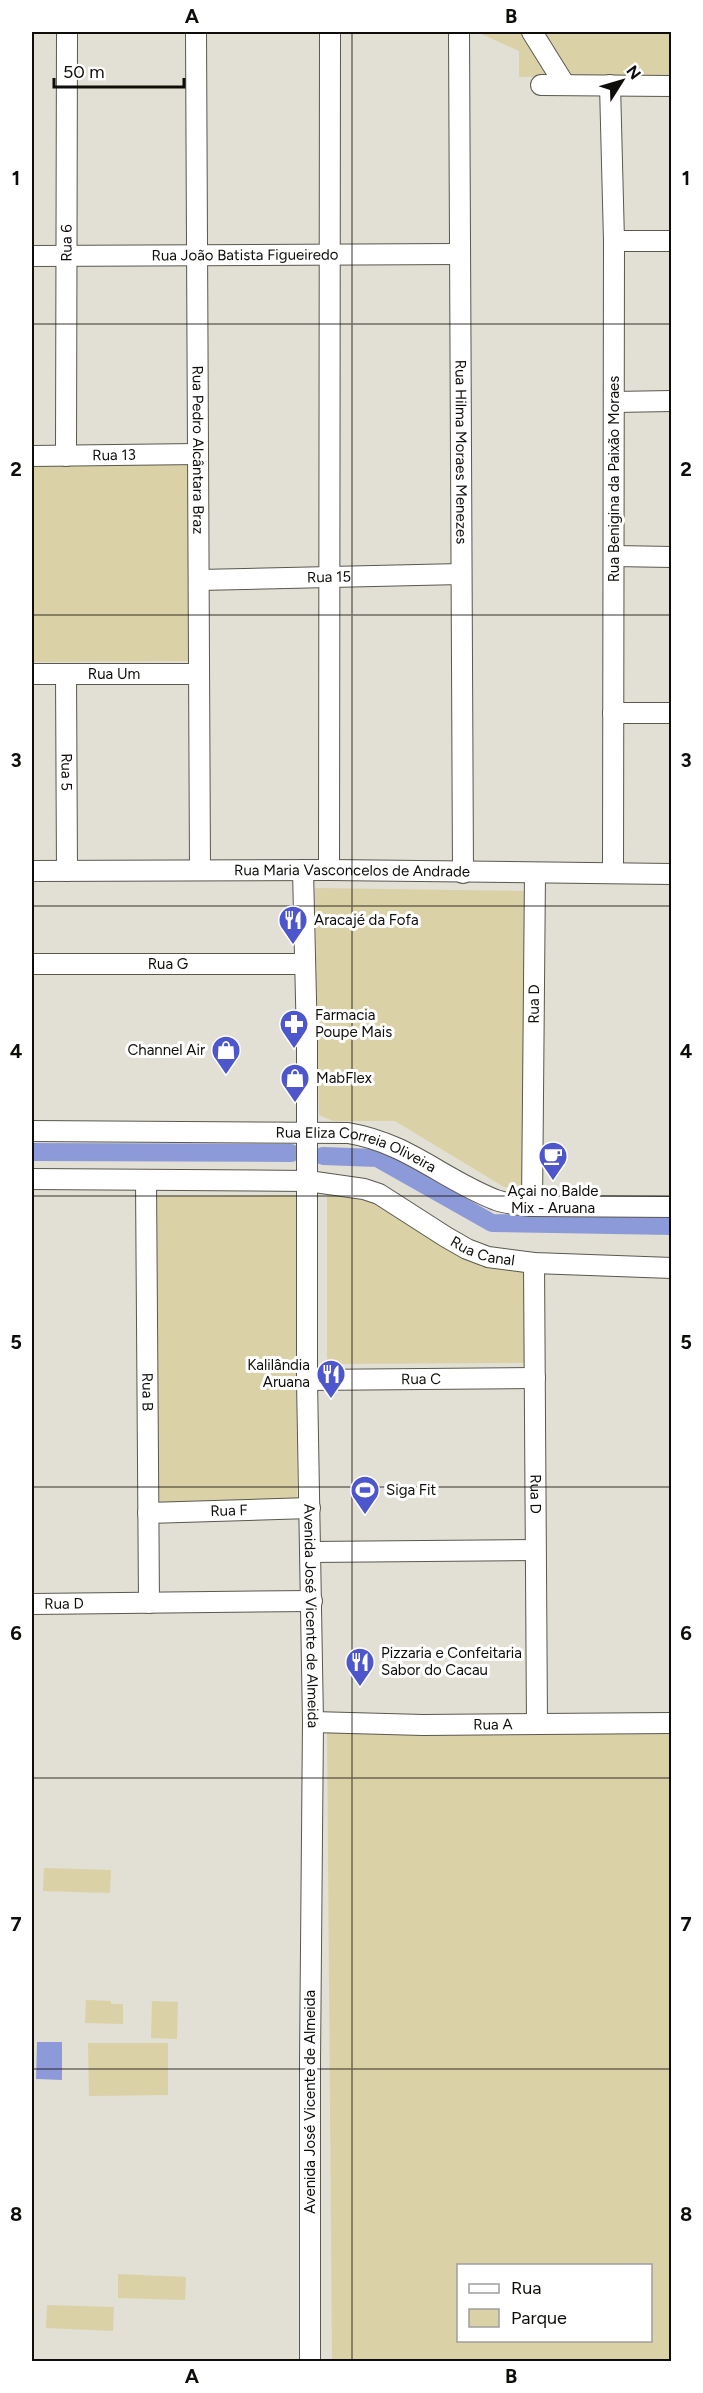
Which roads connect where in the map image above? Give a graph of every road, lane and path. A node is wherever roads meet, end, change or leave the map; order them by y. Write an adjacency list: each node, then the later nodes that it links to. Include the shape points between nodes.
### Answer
1 (67, 32): 14 (street, Rua 6)
2 (196, 32): 15 (street, Rua Pedro Alcântara Braz)
3 (330, 32): 12 (street)
4 (459, 32): 13 (street, Rua Hilma Moraes Menezes)
5 (532, 32): 7 (street)
6 (541, 85): 7 (street)
7 (565, 85): 8 (street)
8 (610, 85): 9 (street); 10 (street, Rua Benigina da Paixão Moraes)
9 (672, 86)
10 (614, 241): 11 (street); 18 (street, Rua Benigina da Paixão Moraes)
11 (672, 241)
12 (329, 254): 13 (street, Rua João Batista Figueiredo); 15 (street, Rua João Batista Figueiredo); 25 (street)
13 (459, 254): 24 (street, Rua Hilma Moraes Menezes)
14 (66, 255): 15 (street, Rua João Batista Figueiredo); 16 (street, Rua João Batista Figueiredo); 21 (street, Rua 6)
15 (197, 255): 19 (street, Rua Pedro Alcântara Braz)
16 (32, 256)
17 (672, 401): 18 (street)
18 (614, 402): 22 (street, Rua Benigina da Paixão Moraes)
19 (198, 454): 21 (street, Rua 13); 26 (street, Rua Pedro Alcântara Braz)
20 (32, 456): 21 (street, Rua 13)
21 (66, 456)
22 (614, 556): 23 (street); 30 (street, Rua Benigina da Paixão Moraes)
23 (672, 556)
24 (461, 574): 25 (street, Rua 15); 37 (street, Rua Hilma Moraes Menezes)
25 (329, 577): 26 (street, Rua 15); 34 (street)
26 (199, 580): 29 (street, Rua Pedro Alcântara Braz)
27 (32, 674): 28 (street, Rua Um)
28 (66, 674): 29 (street, Rua Um); 36 (street, Rua 5)
29 (199, 674): 32 (street, Rua Pedro Alcântara Braz)
30 (614, 713): 31 (street); 39 (street, Rua Benigina da Paixão Moraes)
31 (672, 713)
32 (200, 870): 33 (street, Rua Maria Vasconcelos de Andrade); 36 (street, Rua Maria Vasconcelos de Andrade)
33 (303, 870): 34 (street, Rua Maria Vasconcelos de Andrade); 42 (street, Avenida José Vicente de Almeida)
34 (329, 870): 37 (street, Rua Maria Vasconcelos de Andrade)
35 (32, 871): 36 (street, Rua Maria Vasconcelos de Andrade)
36 (67, 871)
37 (463, 873): 38 (street, Rua Maria Vasconcelos de Andrade)
38 (535, 873): 39 (street, Rua Maria Vasconcelos de Andrade); 48 (street, Rua D)
39 (613, 873): 40 (street, Rua Maria Vasconcelos de Andrade)
40 (672, 874)
41 (32, 964): 42 (street, Rua G)
42 (305, 964): 44 (street, Avenida José Vicente de Almeida)
43 (32, 1131): 44 (street, Rua Eliza Correia Oliveira)
44 (307, 1131): 47 (street, Avenida José Vicente de Almeida); 48 (street, Rua Eliza Correia Oliveira, via 373,1137 497,1201)
45 (32, 1179): 46 (street)
46 (146, 1180): 47 (street); 55 (street, Rua B)
47 (308, 1181): 50 (street, Rua Canal, via 379,1194 467,1249 488,1257); 53 (street, Avenida José Vicente de Almeida)
48 (532, 1206): 49 (street, Rua Eliza Correia Oliveira)
49 (672, 1207)
50 (534, 1263): 51 (street, Rua Canal); 52 (street, Rua D)
51 (672, 1268)
52 (535, 1378): 53 (street, Rua C); 56 (street, Rua D)
53 (307, 1380): 54 (street, Avenida José Vicente de Almeida)
54 (310, 1508): 55 (street, Rua F); 57 (street, Avenida José Vicente de Almeida)
55 (148, 1513): 59 (street, Rua B)
56 (535, 1550): 57 (street); 63 (street, Rua D)
57 (311, 1552): 58 (street, Avenida José Vicente de Almeida)
58 (312, 1602): 59 (street, Rua D); 61 (street, Avenida José Vicente de Almeida)
59 (149, 1603): 60 (street, Rua D)
60 (32, 1604)
61 (313, 1722): 63 (street, Rua A); 64 (street, Avenida José Vicente de Almeida)
62 (672, 1723): 63 (street, Rua A)
63 (537, 1724)
64 (310, 2361)

